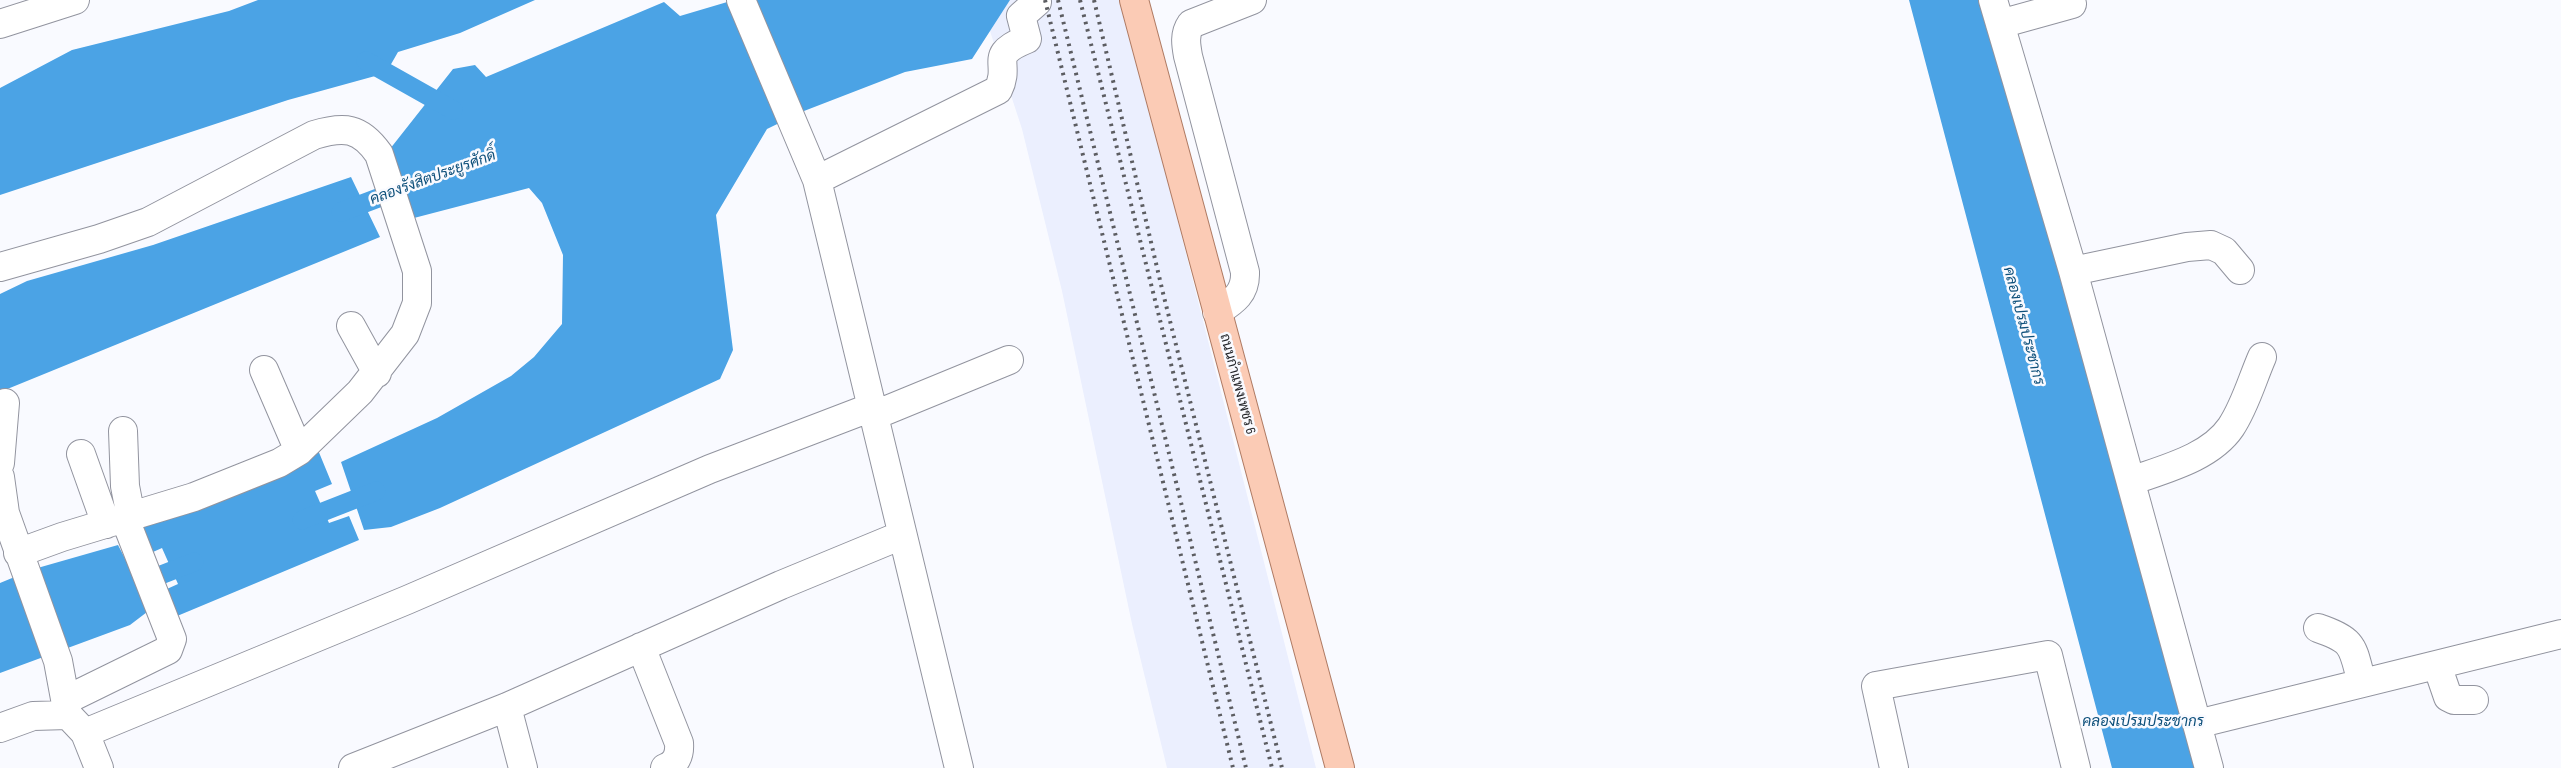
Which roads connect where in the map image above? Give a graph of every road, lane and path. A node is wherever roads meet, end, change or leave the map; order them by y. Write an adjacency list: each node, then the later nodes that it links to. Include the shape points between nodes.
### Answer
1 (75, 0): 8 (street)
2 (741, 0): 9 (street)
3 (1134, 0): 13 (main road, ถนนกำแพงเพชร 6)
4 (1252, 0): 13 (street, via 1191,24 1187,29 1188,56 1245,272 1242,292)
5 (1037, 2): 9 (street, via 1021,16 1027,39 1006,49 1001,59 1003,80 998,90)
6 (2072, 4): 7 (street)
7 (1996, 12): 12 (street)
8 (0, 24)
9 (817, 180): 20 (street)
10 (0, 267): 18 (street, via 99,240 148,222 314,135 335,129 355,131 368,139 379,154 416,271 417,302 405,334)
11 (2240, 270): 12 (street, via 2224,251 2211,245)
12 (2073, 271): 26 (street)
13 (1217, 312): 45 (main road, ถนนกำแพงเพชร 6)
14 (350, 326): 18 (street)
15 (2262, 357): 26 (street, via 2230,428 2215,443 2195,456)
16 (1009, 360): 20 (street)
17 (264, 370): 22 (street)
18 (377, 373): 22 (street)
19 (5, 403): 24 (street)
20 (874, 411): 28 (street); 37 (street, via 710,469 407,600)
21 (124, 431): 27 (street, via 125,486)
22 (299, 451): 27 (street, via 279,463 194,497)
23 (80, 454): 27 (street)
24 (0, 463)
25 (0, 477): 29 (street, via 5,512)
26 (2131, 481): 38 (street)
27 (121, 520): 29 (street); 37 (street, via 137,549 172,639 168,650)
28 (902, 535): 32 (street); 44 (street)
29 (21, 559): 37 (street, via 58,662)
30 (2318, 628): 34 (street, via 2344,638 2352,645)
31 (2561, 634): 33 (street)
32 (641, 647): 36 (street); 40 (street, via 679,743 680,752)
33 (2437, 665): 34 (street); 35 (street, via 2448,697)
34 (2362, 683): 38 (street)
35 (2474, 700)
36 (508, 707): 42 (street); 43 (street)
37 (73, 716): 39 (street, via 32,716); 41 (street)
38 (2197, 724): 48 (street)
39 (0, 728)
40 (670, 767)
41 (99, 768)
42 (352, 768)
43 (523, 768)
44 (959, 768)
45 (1340, 768)
46 (1894, 768): 47 (street, via 1876,686 2048,655)
47 (2076, 768)
48 (2209, 768)

